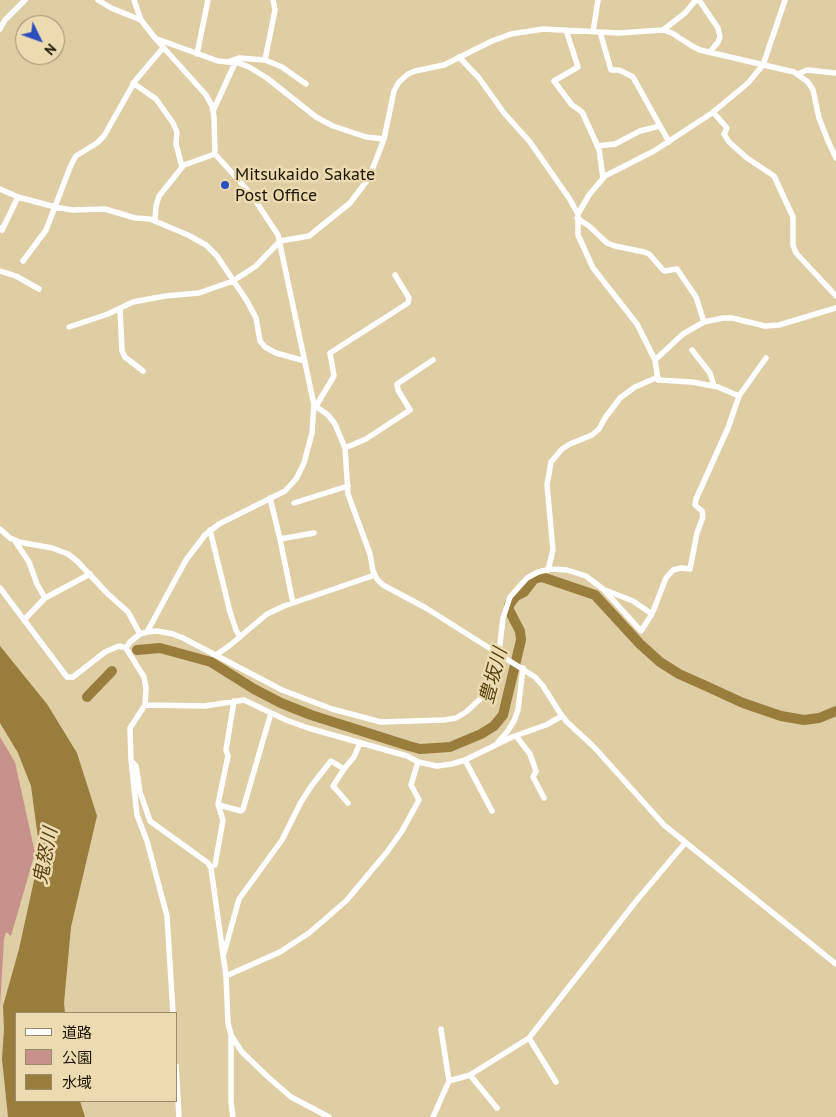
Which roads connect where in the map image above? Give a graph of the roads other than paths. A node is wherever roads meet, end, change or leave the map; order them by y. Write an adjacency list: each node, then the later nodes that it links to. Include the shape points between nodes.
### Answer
1 (25, 0): 10 (street)
2 (98, 0): 9 (street)
3 (134, 0): 9 (street)
4 (208, 0): 17 (street)
5 (273, 0): 19 (street, via 276,10)
6 (598, 0): 13 (street)
7 (697, 0): 12 (street); 16 (street, via 718,28 720,36)
8 (784, 0): 21 (street)
9 (141, 20): 14 (street)
10 (0, 29)
11 (566, 30): 13 (street); 18 (street, via 543,29 511,34); 31 (street, via 578,67 554,81 572,105 582,112)
12 (663, 30): 13 (street); 16 (street)
13 (596, 32): 28 (street, via 611,70 619,70 632,77)
14 (155, 38): 15 (street); 17 (street)
15 (163, 48): 24 (street); 26 (street, via 206,95)
16 (710, 52): 21 (street)
17 (197, 54): 20 (street)
18 (459, 57): 29 (street, via 444,65 415,71 399,82); 39 (street, via 530,142 569,198)
19 (266, 60): 20 (street, via 239,58); 25 (street)
20 (232, 62): 26 (street); 29 (street, via 249,67 267,78 333,126 366,137)
21 (763, 66): 22 (street); 27 (street)
22 (798, 74): 23 (street, via 807,70); 33 (street, via 812,90 822,126)
23 (836, 74)
24 (133, 83): 34 (street, via 156,99 173,123); 38 (street, via 104,136 73,160)
25 (306, 84)
26 (213, 111): 32 (street)
27 (713, 112): 30 (street); 48 (street, via 726,128 724,134 729,142 774,176 793,217 796,253)
28 (660, 126): 30 (street); 31 (street, via 640,131 615,144)
29 (384, 139): 42 (street, via 369,178 350,204 309,236)
30 (669, 142): 35 (street)
31 (597, 146): 35 (street)
32 (215, 154): 34 (street); 42 (street, via 251,194)
33 (836, 158)
34 (182, 167): 40 (street, via 159,196)
35 (603, 178): 39 (street)
36 (0, 189): 37 (street)
37 (18, 197): 38 (street); 41 (street, via 2,230)
38 (55, 207): 40 (street, via 105,209); 43 (street, via 46,230)
39 (577, 216): 51 (street, via 607,243 649,254 664,271 677,269 696,296); 56 (street, via 578,235 593,268 637,324)
40 (155, 220): 46 (street, via 206,245)
41 (0, 228)
42 (280, 241): 46 (street, via 256,266); 57 (street)
43 (23, 261)
44 (0, 271): 47 (street)
45 (395, 275): 62 (street, via 408,303 330,353 334,376)
46 (233, 281): 49 (street, via 198,293 133,302); 57 (street, via 256,318 260,341 265,347)
47 (39, 289)
48 (836, 296)
49 (120, 308): 52 (street); 58 (street, via 122,351)
50 (836, 308): 51 (street, via 779,325 765,326 732,318)
51 (704, 322): 56 (street, via 684,334)
52 (68, 327)
53 (692, 350): 60 (street, via 710,373)
54 (766, 358): 61 (street)
55 (433, 360): 63 (street, via 397,384 410,410 366,439)
56 (656, 360): 59 (street)
57 (305, 361): 62 (street)
58 (143, 371)
59 (658, 377): 60 (street, via 662,382); 72 (street, via 620,398 599,429 562,449 551,462 547,485 553,550)
60 (714, 386): 61 (street)
61 (739, 396): 79 (street, via 696,499 703,517 690,569 673,570 666,578)
62 (315, 406): 63 (street, via 335,424); 65 (street, via 304,463 285,491)
63 (345, 448): 64 (street)
64 (348, 486): 66 (street); 74 (street, via 352,510)
65 (270, 498): 68 (street); 70 (street)
66 (294, 503)
67 (0, 528): 71 (street)
68 (210, 530): 81 (street, via 186,560); 83 (street)
69 (314, 533): 70 (street)
70 (280, 539): 78 (street)
71 (13, 540): 73 (street, via 68,554); 77 (street, via 29,562)
72 (548, 570): 76 (street, via 579,572); 85 (street, via 527,578 510,597 503,618)
73 (90, 574): 77 (street); 82 (street, via 128,612)
74 (375, 575): 78 (street); 85 (street, via 383,585)
75 (0, 588): 80 (street)
76 (603, 589): 79 (street, via 633,601); 79 (street, via 641,631)
77 (45, 598): 80 (street)
78 (293, 602): 83 (street, via 267,614)
79 (652, 614)
80 (24, 620): 84 (street, via 69,678 105,652 119,646)
81 (147, 632): 82 (street); 86 (street, via 173,634)
82 (140, 634): 84 (street, via 130,642)
83 (240, 637): 86 (street)
84 (127, 650): 89 (street, via 144,677)
85 (500, 654): 86 (street, via 496,678 490,690 456,718 380,722 305,700); 87 (street)
86 (216, 655)
87 (522, 668): 91 (street, via 543,686); 94 (street, via 518,710 507,732)
88 (234, 701): 89 (street, via 205,706); 90 (street, via 244,700); 101 (street)
89 (145, 705): 95 (street, via 130,728)
90 (271, 713): 93 (street); 101 (street, via 243,809)
91 (562, 716): 92 (street); 103 (street, via 653,814)
92 (516, 736): 94 (street); 99 (street, via 530,754 536,771 533,777)
93 (360, 743): 97 (street); 98 (street)
94 (495, 745): 96 (street)
95 (131, 760): 105 (street, via 136,766 140,792 150,821 211,868); 108 (street, via 137,815 148,841 167,916)
96 (465, 760): 97 (street, via 437,766); 102 (street)
97 (418, 762): 107 (street, via 411,785 419,800 387,852 346,901 312,931 280,952)
98 (344, 768): 100 (street, via 333,786); 105 (street, via 332,761 312,785 282,840 239,899)
99 (544, 798)
100 (348, 803)
101 (219, 806): 104 (street, via 223,820)
102 (492, 811)
103 (685, 843): 106 (street); 111 (street)
104 (215, 865)
105 (223, 955): 107 (street)
106 (836, 964)
107 (226, 976): 110 (street, via 228,1023)
108 (174, 1012)
109 (441, 1029): 113 (street)
110 (232, 1036): 118 (street); 119 (street, via 242,1052 291,1097)
111 (529, 1038): 112 (street); 114 (street)
112 (470, 1075): 113 (street); 116 (street)
113 (450, 1081): 120 (street)
114 (556, 1082)
115 (178, 1100): 117 (street)
116 (497, 1108)
117 (179, 1117)
118 (233, 1117)
119 (329, 1117)
120 (433, 1117)

